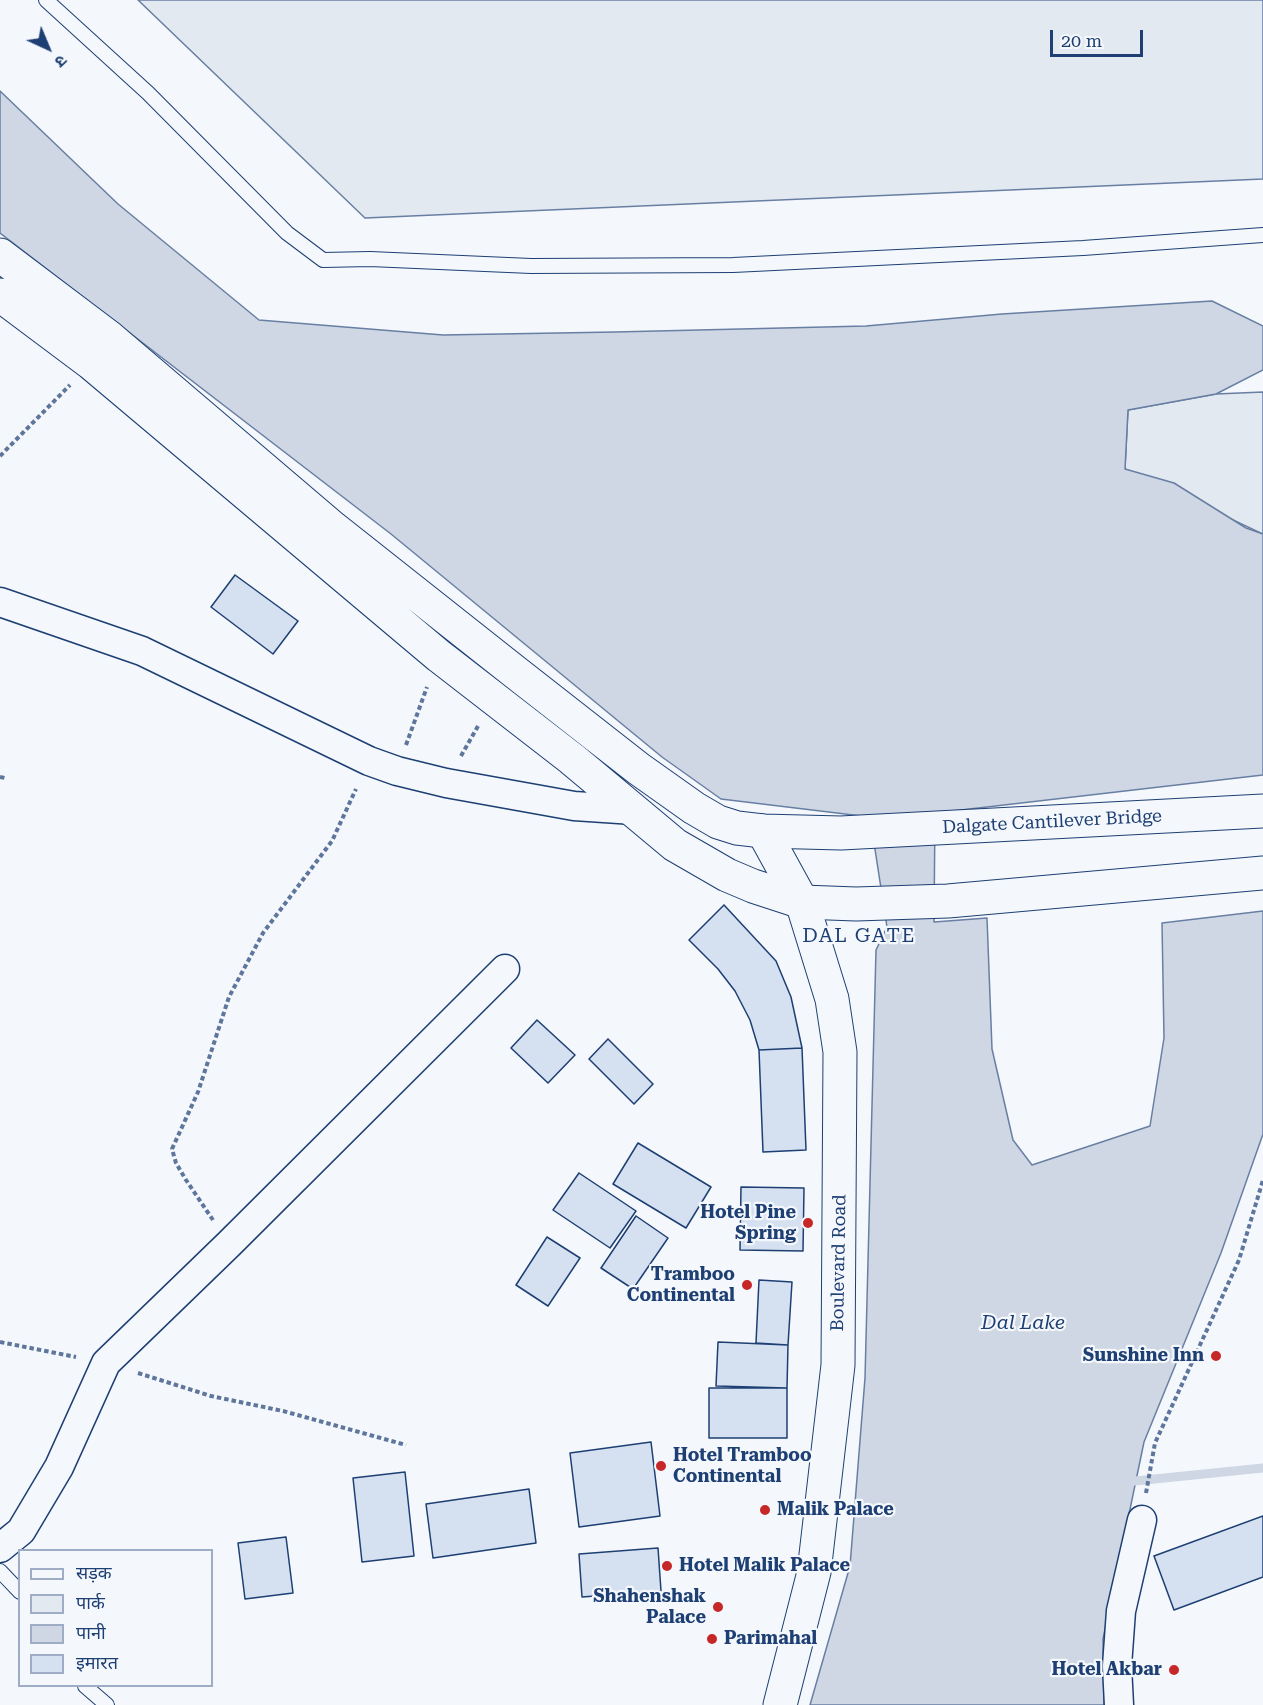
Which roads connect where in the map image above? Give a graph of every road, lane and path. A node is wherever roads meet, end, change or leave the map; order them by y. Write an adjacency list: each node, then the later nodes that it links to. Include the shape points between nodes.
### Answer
1 (46, 0): 2 (lane, via 148,93 287,233 323,260 531,266 733,265 1083,248)
2 (1263, 234)
3 (0, 255): 15 (main road, Dalgate Cantilever Bridge, via 110,338 333,528 639,769 718,822)
4 (0, 295): 5 (main road)
5 (91, 363): 6 (path); 8 (main road)
6 (0, 456)
7 (0, 602): 10 (street, via 142,651)
8 (439, 656): 9 (main road); 11 (path)
9 (493, 698): 12 (path); 13 (main road)
10 (369, 761): 11 (street); 20 (path, via 332,841 263,933 229,997 198,1092 172,1149 186,1180)
11 (397, 771): 12 (street)
12 (446, 783): 13 (street, via 574,806)
13 (634, 810): 17 (main road, via 675,845 703,862 753,886)
14 (1263, 811): 15 (main road, Dalgate Cantilever Bridge, via 842,833)
15 (763, 831): 17 (main road, Boulevard Road)
16 (1263, 873): 17 (main road, via 948,901)
17 (802, 902): 30 (main road, Boulevard Road, via 832,999 840,1052 838,1365 814,1572)
18 (505, 969): 20 (street)
19 (1263, 1180): 24 (path, via 1239,1260 1155,1443)
20 (229, 1244): 22 (street)
21 (0, 1342): 22 (path)
22 (106, 1362): 23 (path, via 211,1396); 25 (street, via 59,1467 21,1531)
23 (406, 1445)
24 (1142, 1520): 31 (street, via 1121,1611 1116,1666)
25 (0, 1548)
26 (0, 1571): 27 (lane)
27 (18, 1590)
28 (86, 1687): 29 (lane)
29 (107, 1705)
30 (780, 1705)
31 (1119, 1705)

